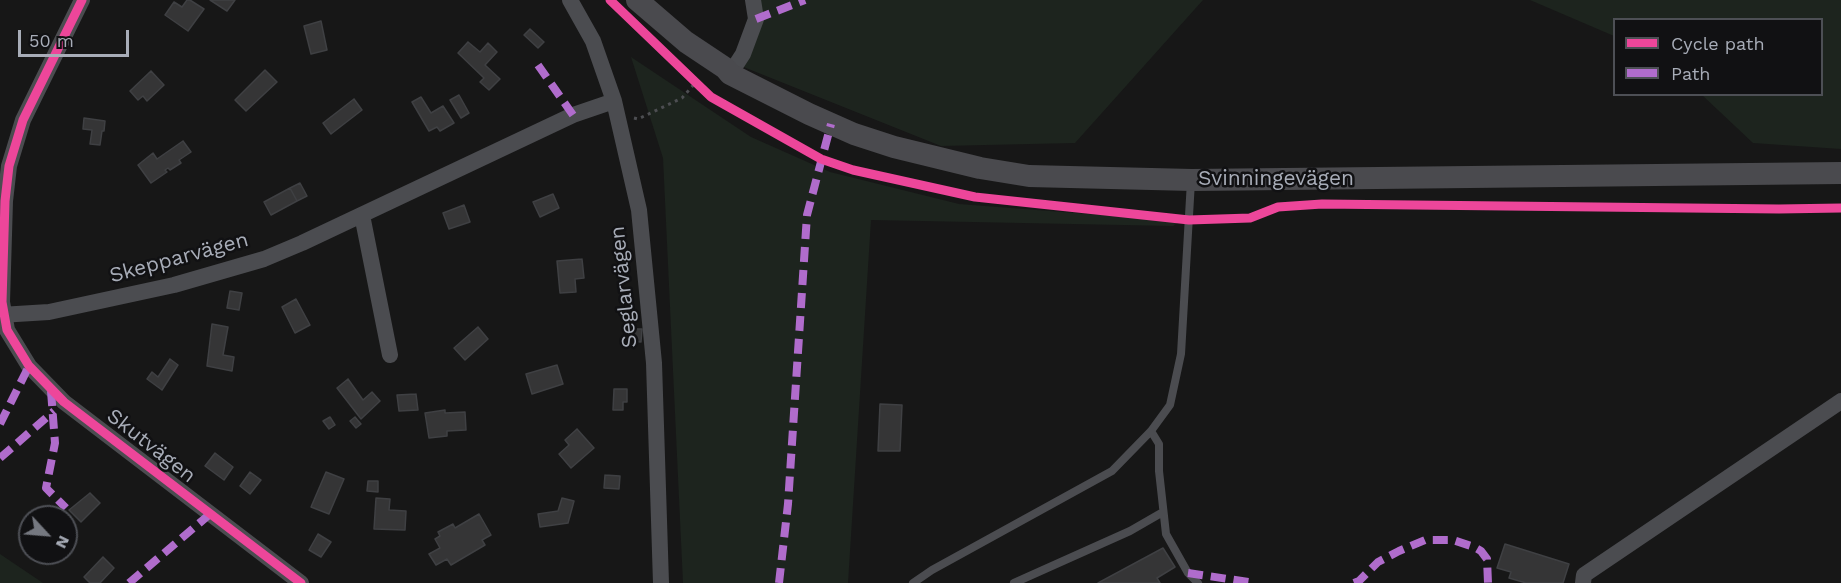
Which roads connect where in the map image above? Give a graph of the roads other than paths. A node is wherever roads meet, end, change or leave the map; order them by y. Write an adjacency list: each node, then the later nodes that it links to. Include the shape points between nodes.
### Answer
1 (82, 0): 10 (street, Skutvägen, via 24,120 9,166)
2 (570, 0): 6 (street, Seglarvägen, via 593,41)
3 (637, 0): 5 (main road, Svinningevägen)
4 (753, 0): 5 (street, via 756,19 743,54)
5 (730, 74): 8 (main road, Svinningevägen, via 854,134 934,158 1029,176)
6 (616, 107): 9 (street, Skepparvägen, via 573,115); 16 (street, Seglarvägen, via 639,210 654,363)
7 (1840, 176): 8 (main road, Svinningevägen)
8 (1192, 180): 13 (lane, via 1181,354 1170,405)
9 (362, 215): 10 (street, Skepparvägen, via 264,259 174,285 49,312); 11 (street)
10 (2, 315): 15 (street, Skutvägen, via 19,353 51,391)
11 (390, 355)
12 (1841, 401): 20 (street, via 1584,575)
13 (1151, 431): 14 (lane, via 1159,444); 17 (lane, via 1112,471)
14 (1163, 512): 18 (lane); 19 (lane, via 1166,534)
15 (301, 583)
16 (661, 583)
17 (913, 583)
18 (1014, 583)
19 (1198, 583)
20 (1583, 583)

